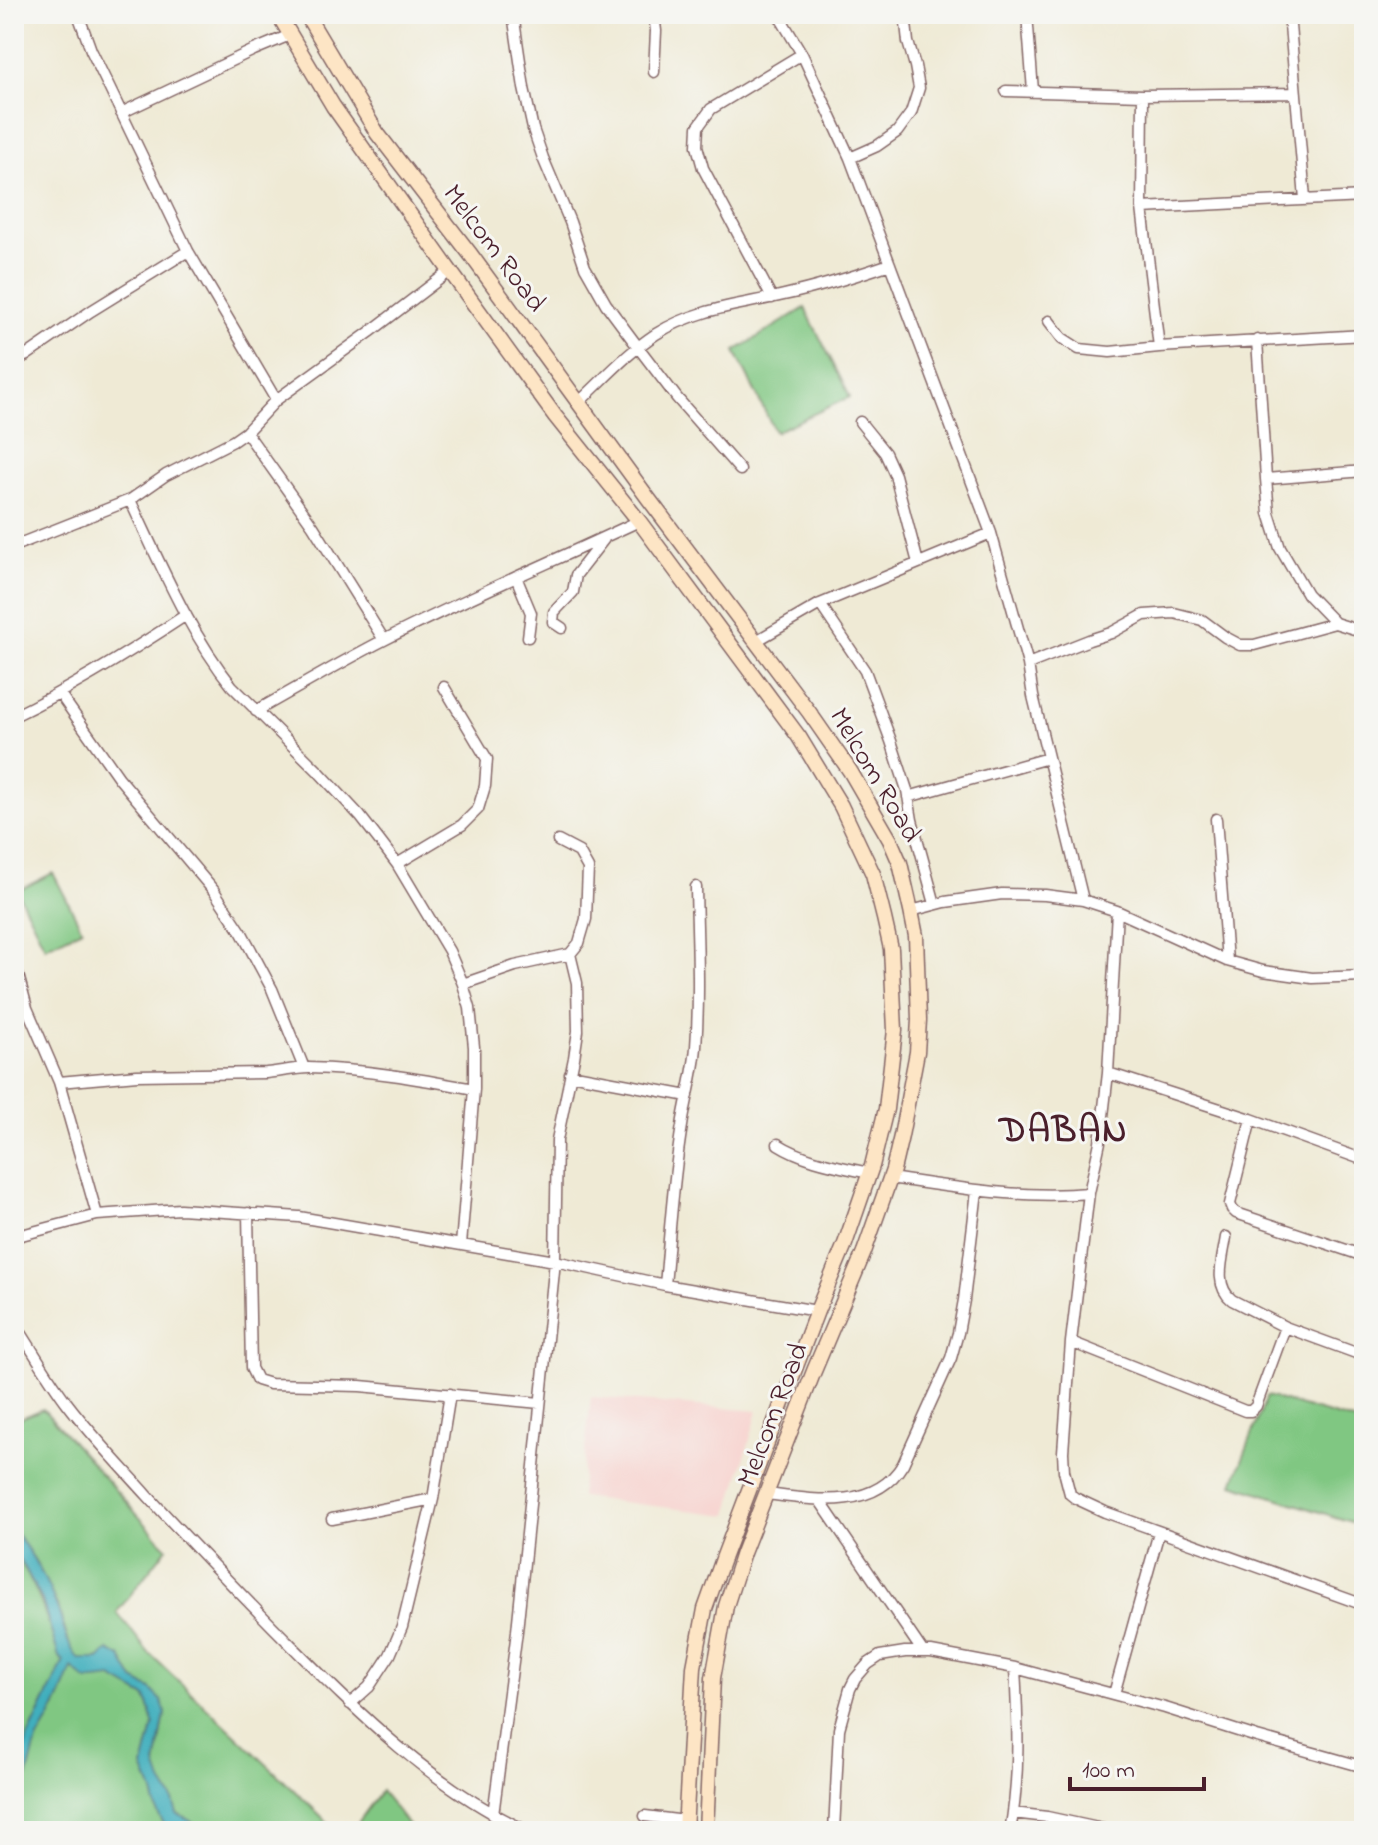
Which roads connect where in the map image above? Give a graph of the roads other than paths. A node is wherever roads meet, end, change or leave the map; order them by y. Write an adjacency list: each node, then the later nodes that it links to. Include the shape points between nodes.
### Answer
1 (78, 14): 17 (street)
2 (278, 14): 10 (main road)
3 (306, 14): 23 (main road, Melcom Road, via 377,133)
4 (513, 14): 30 (street, via 524,88 543,158 585,267)
5 (654, 14): 12 (street)
6 (778, 14): 11 (street)
7 (905, 14): 18 (street, via 919,88 911,113 897,132)
8 (1027, 14): 14 (street)
9 (1289, 14): 15 (street)
10 (290, 35): 17 (street); 25 (main road, via 333,106)
11 (802, 54): 18 (street); 26 (street, via 711,109 698,127 703,168)
12 (654, 72)
13 (1006, 91): 14 (street)
14 (1033, 91): 16 (street)
15 (1296, 93): 16 (street); 20 (street)
16 (1143, 95): 21 (street)
17 (121, 113): 22 (street)
18 (850, 158): 24 (street)
19 (1364, 197): 20 (street)
20 (1305, 199): 21 (street)
21 (1142, 208): 31 (street)
22 (188, 251): 32 (street); 33 (street)
23 (471, 255): 25 (main road); 34 (main road, Melcom Road)
24 (890, 264): 26 (street); 42 (street)
25 (450, 271): 33 (street); 41 (main road)
26 (772, 298): 30 (street, via 687,318)
27 (1049, 321): 31 (street, via 1079,349)
28 (1364, 335): 29 (street)
29 (1257, 340): 31 (street); 39 (street)
30 (638, 347): 34 (street); 37 (street)
31 (1159, 347)
32 (14, 361)
33 (276, 400): 36 (street)
34 (578, 403): 54 (main road, Melcom Road)
35 (860, 422): 45 (street, via 895,475)
36 (246, 432): 40 (street); 53 (street)
37 (740, 470)
38 (1364, 471): 39 (street)
39 (1266, 479): 49 (street, via 1280,548 1307,594)
40 (130, 500): 44 (street); 48 (street)
41 (639, 521): 43 (street); 70 (main road, via 799,737 841,806 873,874)
42 (991, 533): 45 (street); 55 (street)
43 (605, 537): 46 (street); 50 (street, via 576,575 573,592 554,612 553,622)
44 (14, 546)
45 (918, 563): 47 (street)
46 (516, 577): 52 (street, via 531,613); 53 (street)
47 (820, 604): 54 (street); 61 (street, via 865,671)
48 (186, 615): 57 (street); 58 (street, via 220,672)
49 (1335, 623): 51 (street); 55 (street, via 1240,645 1202,620 1174,613 1144,615)
50 (562, 628)
51 (1364, 632)
52 (528, 637)
53 (384, 640): 58 (street)
54 (756, 641): 68 (main road, Melcom Road, via 871,805 900,863)
55 (1028, 664): 60 (street)
56 (444, 687): 64 (street, via 487,759 485,786 478,809 462,825)
57 (60, 694): 59 (street); 76 (street, via 242,933)
58 (256, 711): 64 (street, via 360,816)
59 (14, 716)
60 (1048, 758): 61 (street); 66 (street)
61 (908, 797): 67 (street)
62 (1216, 819): 73 (street)
63 (558, 841): 71 (street, via 579,852 588,868 586,919)
64 (397, 864): 75 (street)
65 (696, 887): 81 (street, via 697,1014)
66 (1083, 900): 67 (street, via 1002,894); 69 (street)
67 (935, 904): 68 (street)
68 (911, 911): 70 (main road); 86 (main road, Melcom Road, via 917,956 917,1052)
69 (1117, 911): 73 (street); 77 (street)
70 (884, 918): 85 (main road, via 895,1030 886,1109)
71 (570, 954): 75 (street); 78 (street, via 579,1000)
72 (14, 960): 79 (street, via 27,1008)
73 (1227, 961): 74 (street, via 1312,978)
74 (1364, 976)
75 (463, 984): 80 (street, via 470,1008)
76 (304, 1068): 79 (street); 80 (street)
77 (1108, 1073): 82 (street); 88 (street)
78 (570, 1074): 81 (street); 95 (street, via 557,1140)
79 (59, 1082): 90 (street)
80 (474, 1089): 93 (street)
81 (688, 1096): 96 (street)
82 (1251, 1119): 84 (street); 94 (street, via 1232,1209)
83 (778, 1144): 85 (street, via 808,1158)
84 (1364, 1160)
85 (869, 1173): 97 (main road)
86 (890, 1178): 87 (street); 98 (main road, Melcom Road)
87 (977, 1191): 88 (street); 107 (street, via 958,1333 903,1464 882,1488)
88 (1089, 1193): 101 (street)
89 (248, 1213): 90 (street, via 180,1209); 93 (street); 103 (street, via 251,1368 257,1380)
90 (97, 1215): 91 (street)
91 (14, 1237)
92 (1226, 1237): 100 (street, via 1220,1271 1225,1294)
93 (461, 1245): 95 (street)
94 (1364, 1256)
95 (555, 1261): 96 (street); 104 (street)
96 (665, 1285): 97 (street)
97 (817, 1311): 98 (main road); 119 (main road, via 705,1609 694,1667)
98 (836, 1319): 105 (main road, Melcom Road)
99 (14, 1322): 114 (street, via 67,1403 118,1464)
100 (1285, 1327): 101 (street, via 1251,1411); 102 (street)
101 (1071, 1342): 109 (street, via 1063,1452 1070,1494)
102 (1364, 1356)
103 (450, 1394): 104 (street); 106 (street)
104 (540, 1403): 117 (street)
105 (767, 1494): 107 (street); 121 (main road, Melcom Road, via 726,1606 713,1678)
106 (433, 1499): 108 (street); 114 (street, via 402,1627 369,1687)
107 (820, 1501): 111 (street)
108 (332, 1519)
109 (1159, 1532): 110 (street); 113 (street)
110 (1364, 1605)
111 (923, 1652): 112 (street); 122 (street, via 880,1656 850,1689 839,1729)
112 (1015, 1668): 113 (street); 116 (street)
113 (1114, 1694): 115 (street)
114 (350, 1704): 117 (street, via 445,1783)
115 (1364, 1767)
116 (1013, 1813): 123 (street); 124 (street)
117 (493, 1815): 120 (street)
118 (645, 1816): 119 (street)
119 (685, 1826)
120 (527, 1831)
121 (706, 1831)
122 (834, 1831)
123 (1010, 1831)
124 (1112, 1831)

